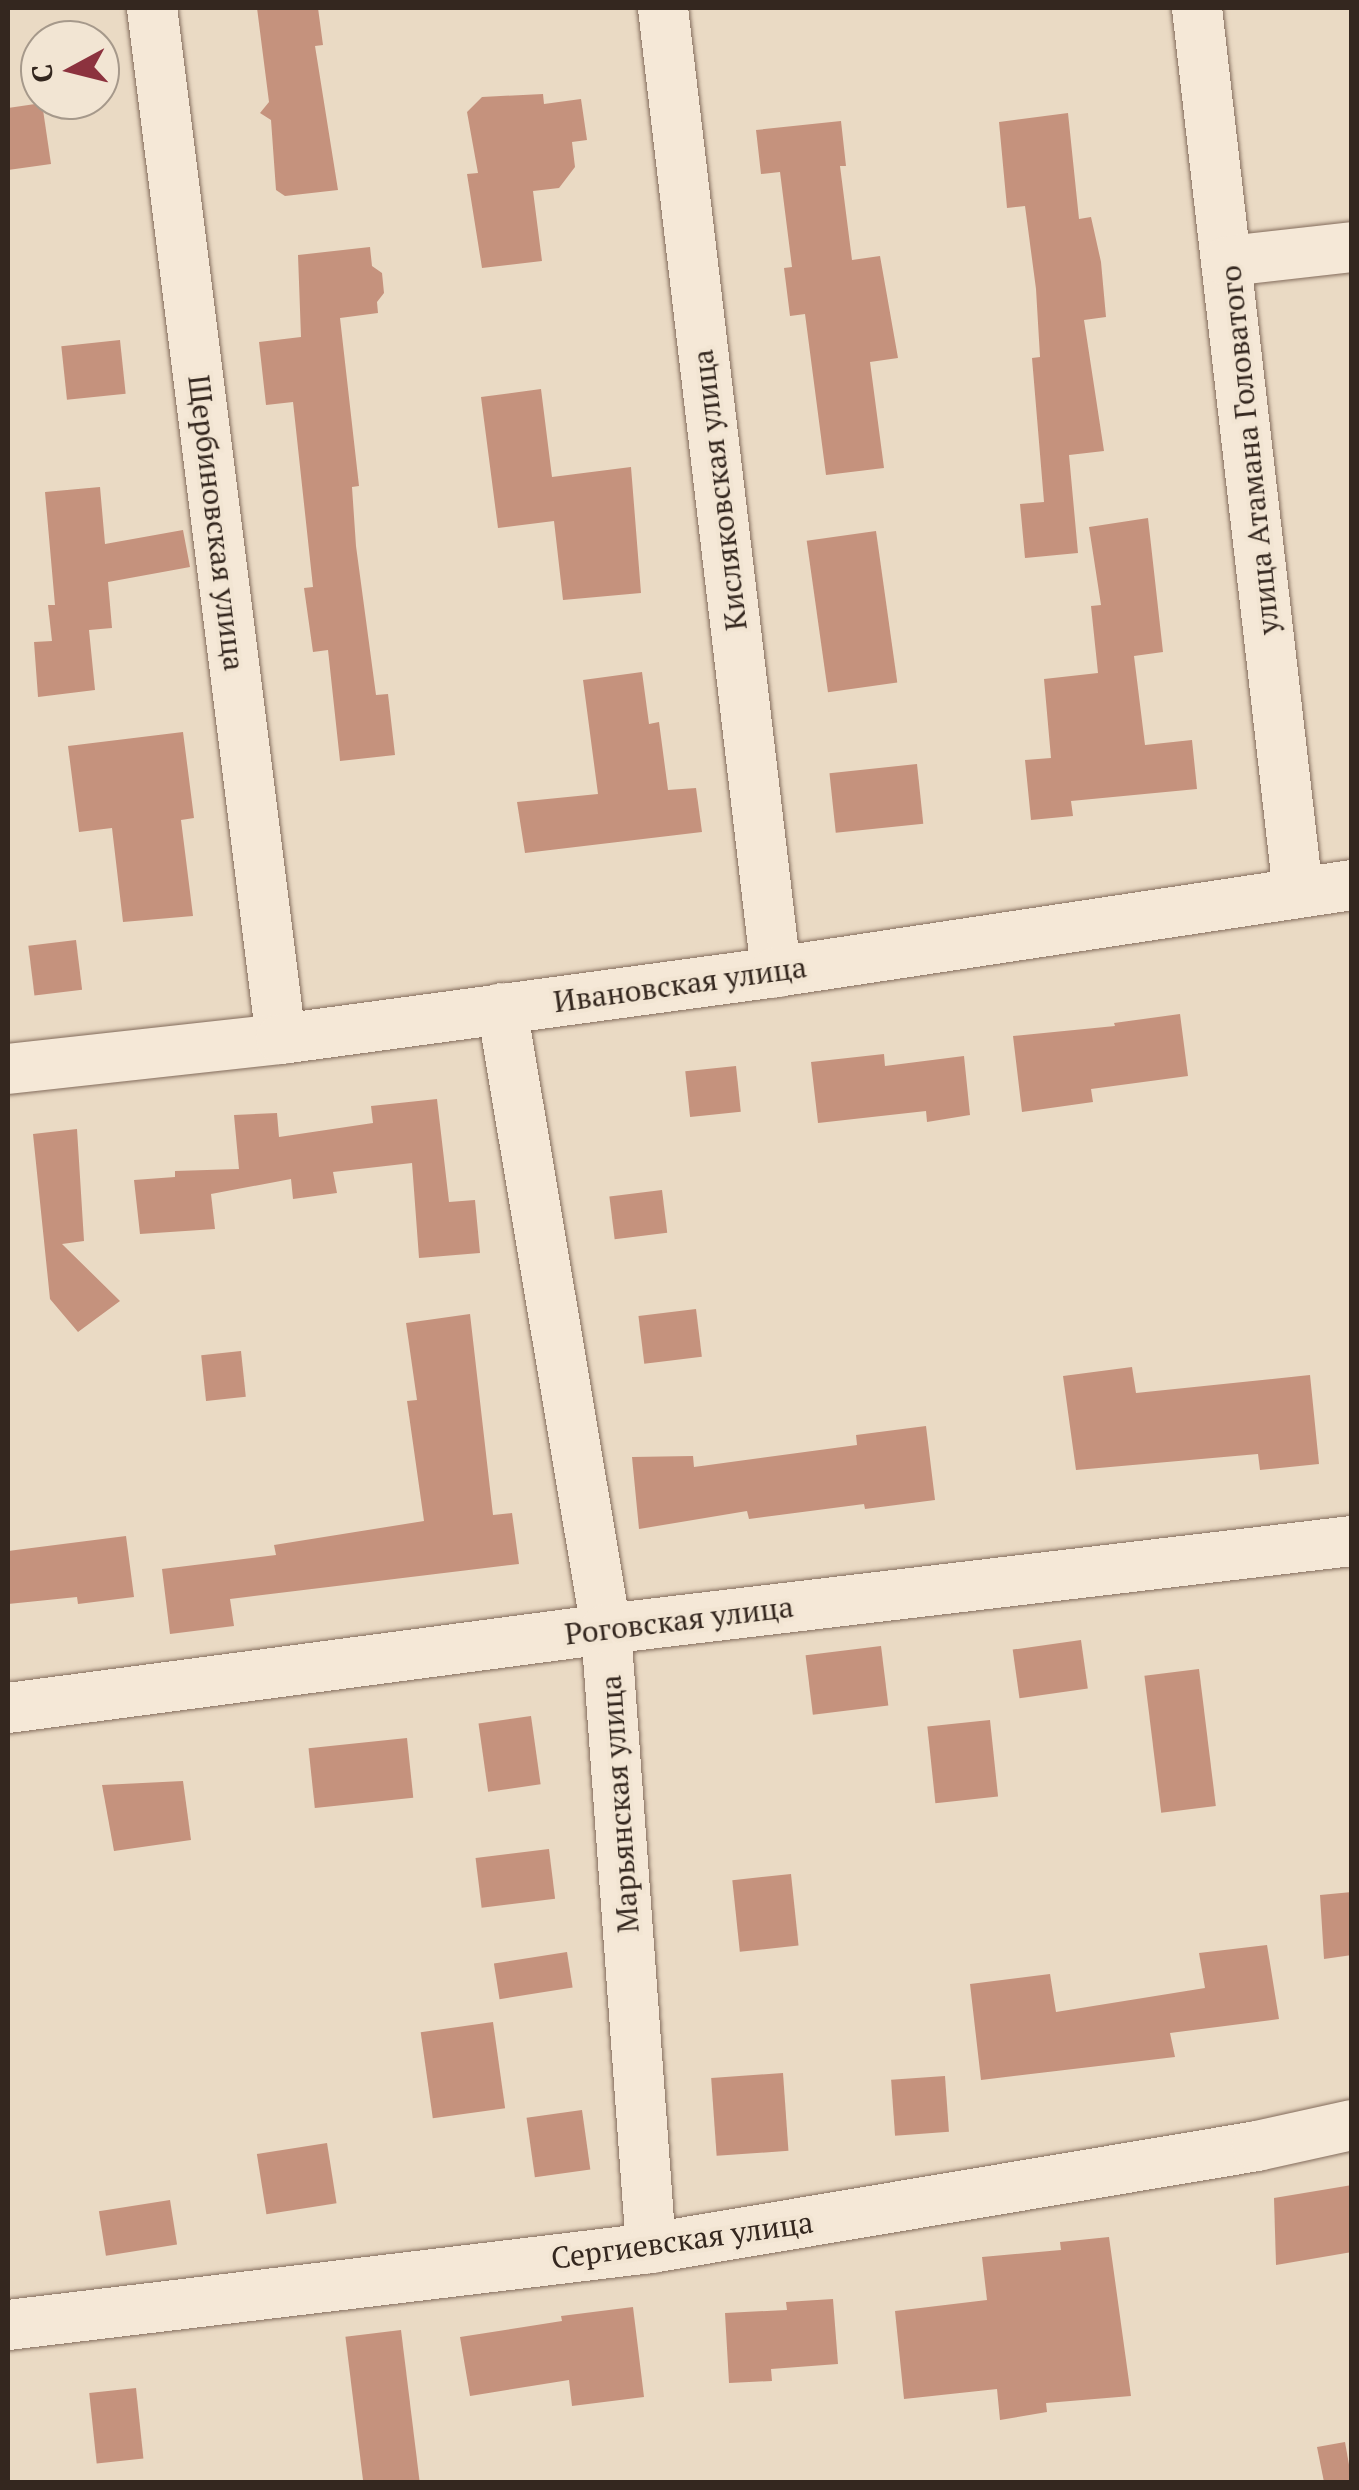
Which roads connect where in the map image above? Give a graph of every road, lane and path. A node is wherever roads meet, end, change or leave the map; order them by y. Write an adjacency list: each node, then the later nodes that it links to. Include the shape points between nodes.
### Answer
1 (152, 8): 10 (street, Щербиновская улица)
2 (662, 8): 8 (street, Кисляковская улица)
3 (1197, 8): 5 (street, улица Атамана Головатого)
4 (1352, 248): 5 (street)
5 (1228, 261): 7 (street, улица Атамана Головатого)
6 (1352, 886): 7 (street, Ивановская улица)
7 (1298, 892): 8 (street, Ивановская улица)
8 (776, 972): 9 (street, Ивановская улица)
9 (502, 1008): 10 (street, Ивановская улица); 13 (street, Марьянская улица)
10 (281, 1039): 11 (street, Ивановская улица)
11 (8, 1069)
12 (1352, 1541): 13 (street, Роговская улица)
13 (606, 1628): 14 (street, Роговская улица); 16 (street, Марьянская улица)
14 (8, 1708)
15 (1352, 2125): 16 (street, Сергиевская улица)
16 (651, 2248): 17 (street, Сергиевская улица)
17 (8, 2325)

